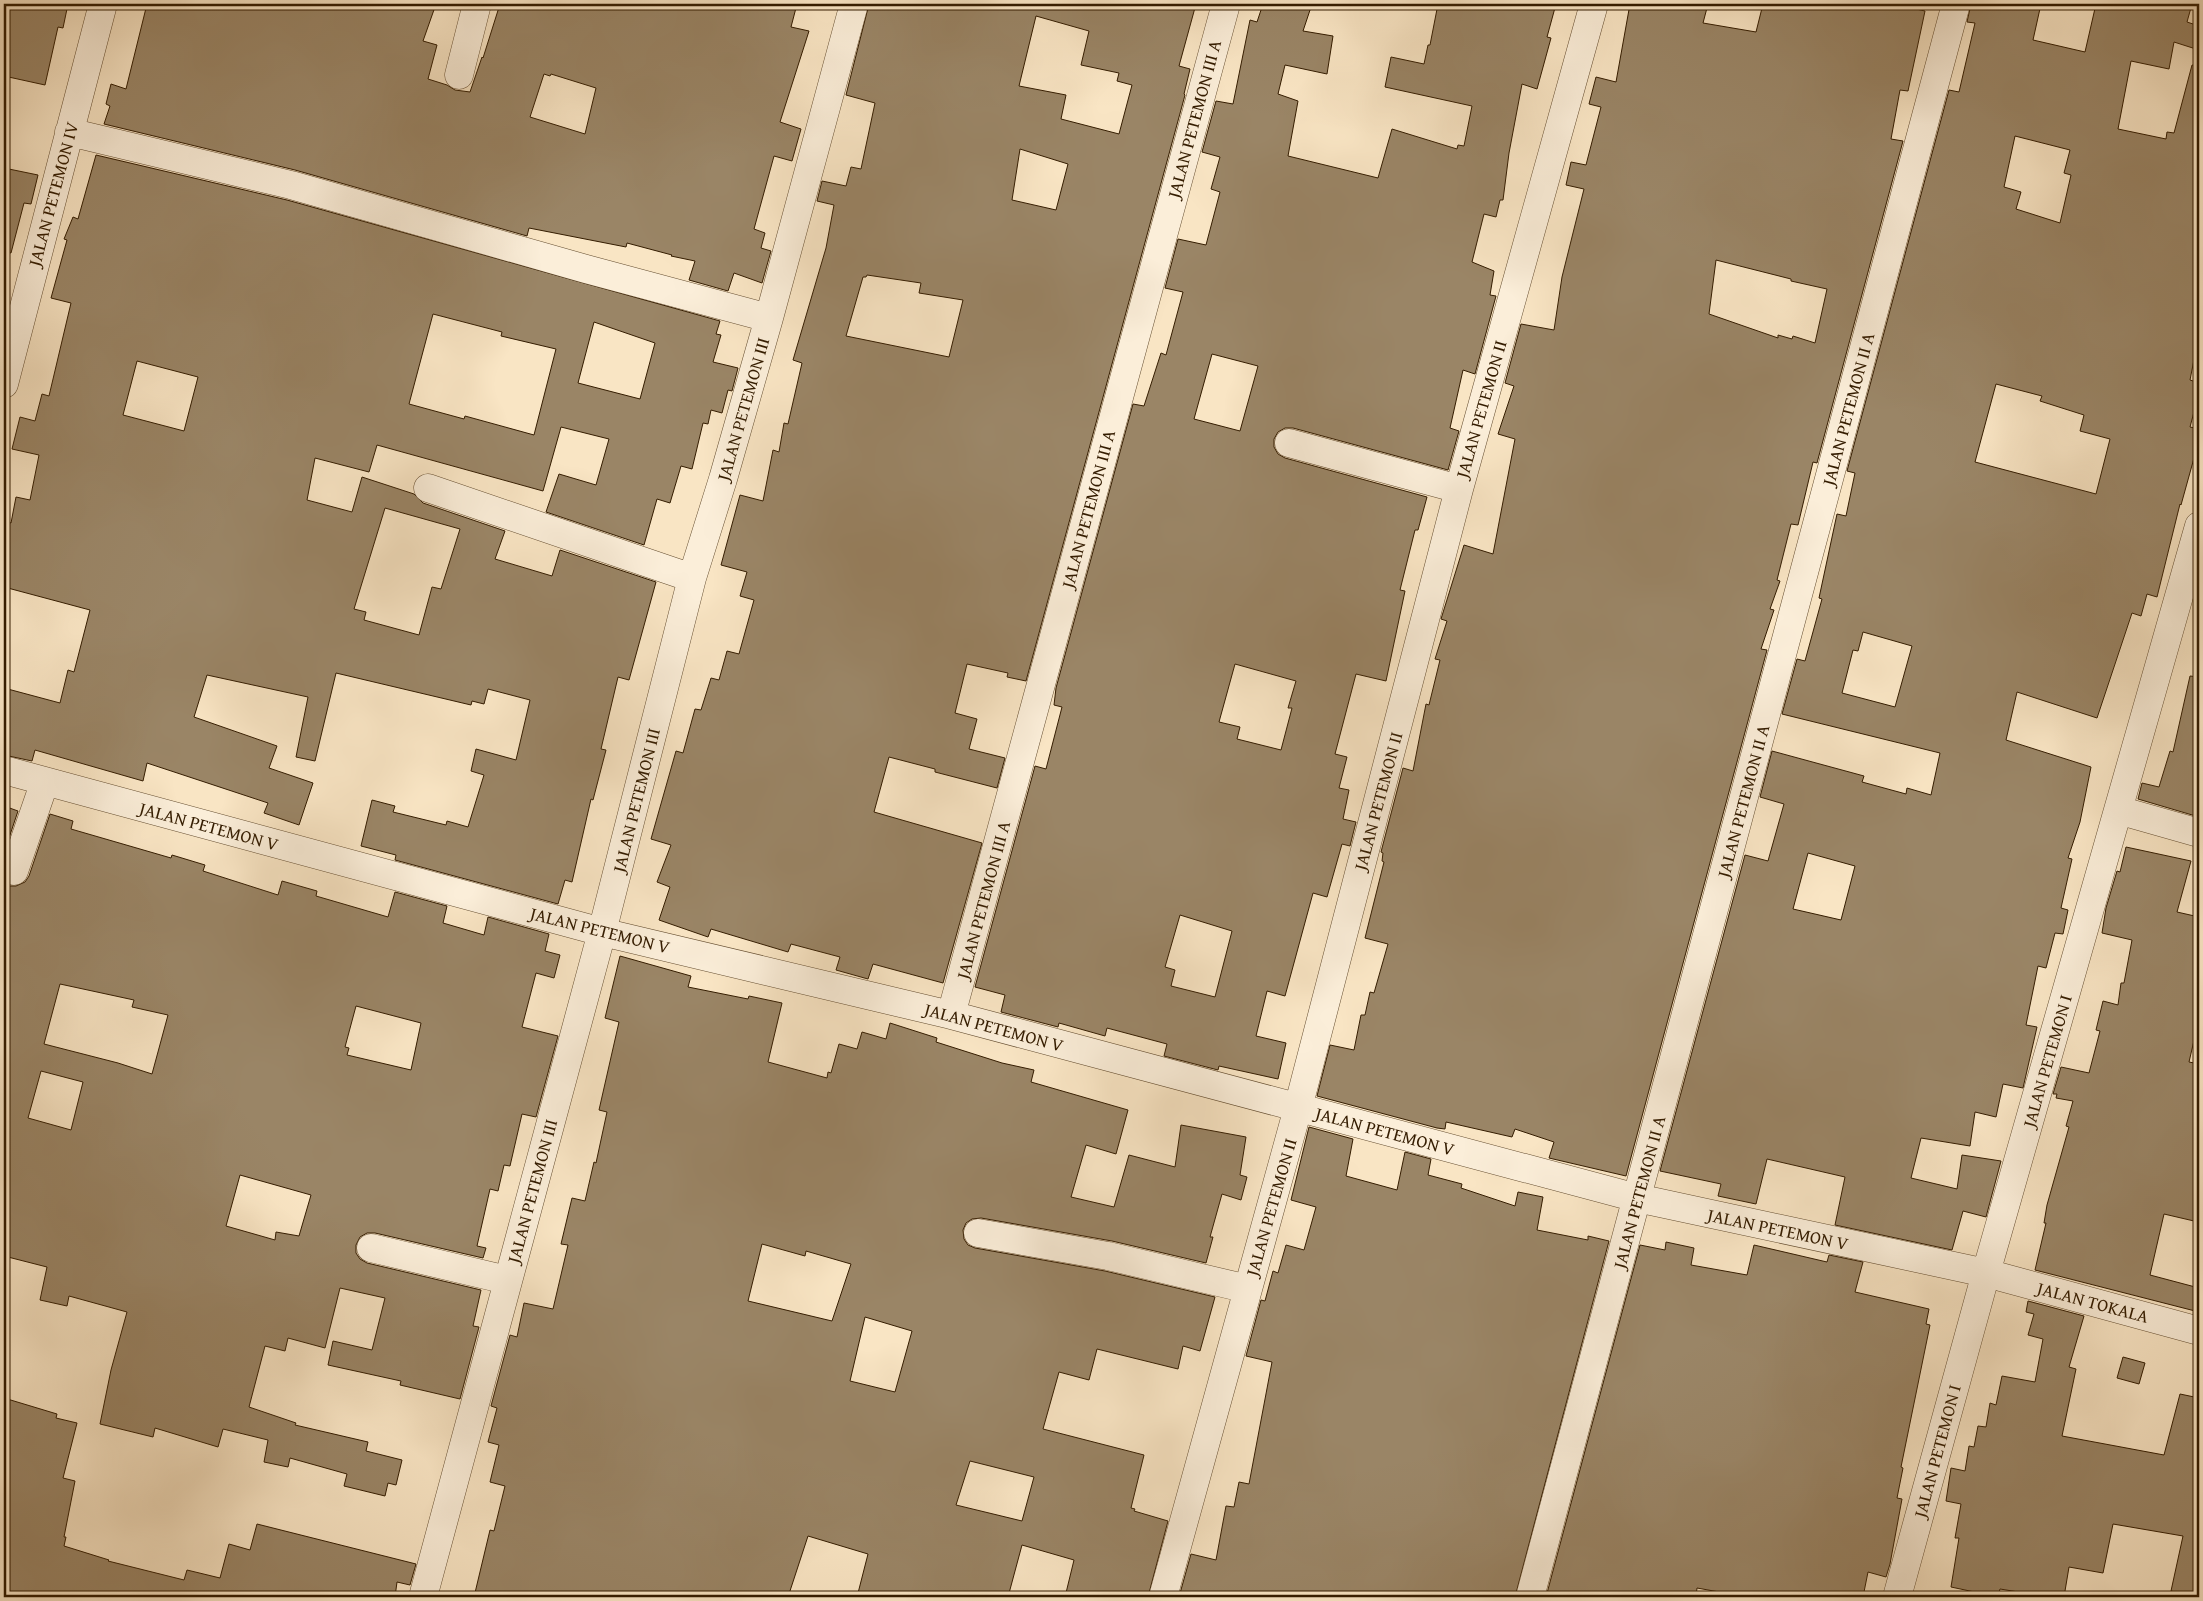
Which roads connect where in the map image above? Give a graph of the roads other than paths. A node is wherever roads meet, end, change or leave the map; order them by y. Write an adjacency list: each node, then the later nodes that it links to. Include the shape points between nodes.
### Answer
1 (103, 4): 8 (street, JALAN PETEMON IV)
2 (477, 4): 7 (street)
3 (854, 4): 9 (street, JALAN PETEMON III)
4 (1226, 4): 22 (street, JALAN PETEMON III A)
5 (1594, 4): 13 (street, JALAN PETEMON II)
6 (1956, 4): 24 (street, JALAN PETEMON II A)
7 (459, 74)
8 (69, 132): 9 (street, via 291,185); 10 (street, JALAN PETEMON IV)
9 (769, 318): 15 (street, JALAN PETEMON III)
10 (4, 384)
11 (1289, 444): 13 (street)
12 (428, 488): 15 (street)
13 (1459, 489): 23 (street, JALAN PETEMON II)
14 (2199, 526): 18 (street, JALAN PETEMON I)
15 (692, 578): 21 (street, JALAN PETEMON III)
16 (4, 770): 17 (street, JALAN PETEMON V)
17 (45, 781): 20 (street); 21 (street, JALAN PETEMON V)
18 (2118, 810): 19 (street); 27 (street, JALAN PETEMON I)
19 (2199, 833)
20 (14, 871)
21 (602, 932): 22 (street, JALAN PETEMON V); 28 (street, JALAN PETEMON III)
22 (951, 1015): 23 (street, JALAN PETEMON V)
23 (1298, 1108): 24 (street, JALAN PETEMON V); 29 (street, JALAN PETEMON II)
24 (1637, 1198): 27 (street, JALAN PETEMON V); 33 (street, JALAN PETEMON II A)
25 (978, 1232): 29 (street, via 1108,1256)
26 (371, 1248): 28 (street)
27 (1986, 1273): 30 (street, JALAN TOKALA); 34 (street, JALAN PETEMON I)
28 (507, 1280): 31 (street, JALAN PETEMON III)
29 (1248, 1289): 32 (street, JALAN PETEMON II)
30 (2199, 1332)
31 (423, 1597)
32 (1163, 1597)
33 (1530, 1597)
34 (1897, 1597)

